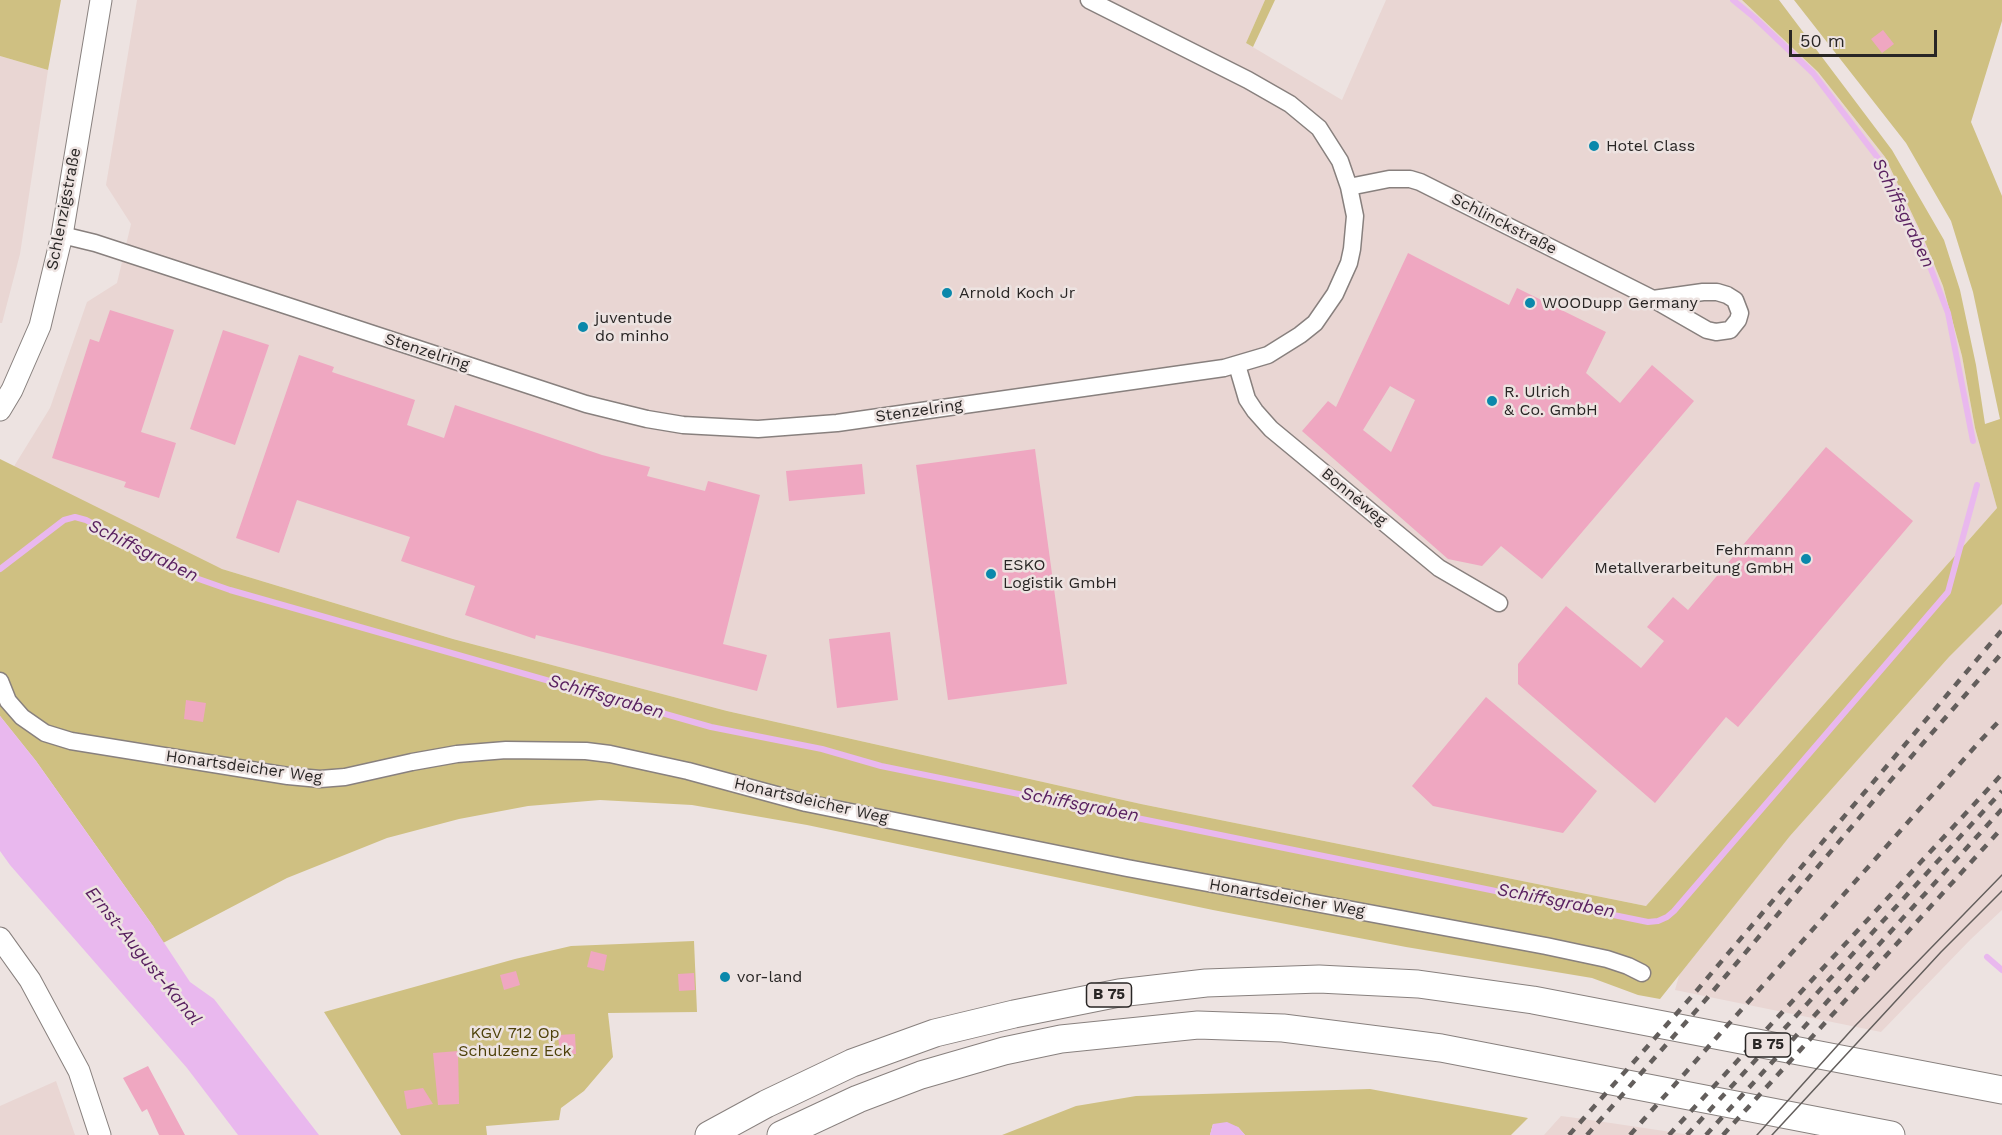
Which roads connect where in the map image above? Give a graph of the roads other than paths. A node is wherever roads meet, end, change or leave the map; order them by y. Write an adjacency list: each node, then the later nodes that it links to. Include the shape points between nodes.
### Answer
1 (101, 0): 4 (street, Schlenzigstraße)
2 (1089, 0): 3 (street, Stenzelring, via 1290,104 1324,135 1340,161)
3 (1349, 187): 5 (street, Schlinckstraße, via 1389,178 1420,182); 6 (street, Stenzelring, via 1355,216 1352,249 1330,302 1300,336 1268,355)
4 (62, 235): 6 (street, Stenzelring, via 586,404 683,424 758,429 837,423); 7 (street, Schlenzigstraße, via 40,326)
5 (1653, 300)
6 (1237, 365): 8 (street, Bonnéweg, via 1248,399 1271,429 1439,568)
7 (0, 410)
8 (1499, 603)
9 (0, 681): 11 (street, Honartsdeicher Weg, via 8,701 22,717 45,733 71,741 313,778 345,777 477,753 543,749 594,752 955,834 1567,950 1618,962)
10 (0, 938): 13 (street, via 30,980 79,1071)
11 (1642, 973)
12 (2002, 1090): 14 (highway, B 75, via 1533,1000 1418,984 1308,979 1206,983 1119,993 934,1034 852,1063)
13 (100, 1135)
14 (709, 1135)
15 (781, 1135): 16 (highway, B 75, via 921,1075 1004,1051 1061,1039 1198,1025 1283,1028 1441,1048)
16 (1892, 1135)

